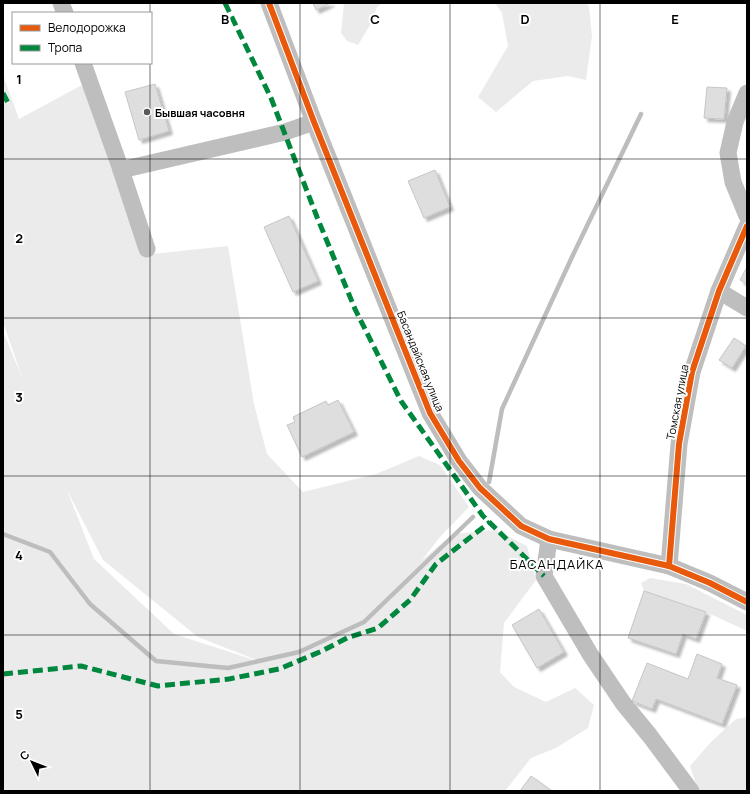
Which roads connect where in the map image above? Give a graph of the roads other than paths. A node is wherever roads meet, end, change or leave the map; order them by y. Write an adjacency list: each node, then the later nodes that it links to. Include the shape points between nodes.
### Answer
1 (269, 3): 4 (street, Басандайская улица)
2 (83, 64): 5 (street)
3 (747, 93): 6 (street, via 735,122 728,153 733,182)
4 (314, 122): 5 (street, via 285,132); 11 (street, Басандайская улица, via 430,413 459,461 480,488 521,526)
5 (121, 170): 8 (street)
6 (747, 216)
7 (747, 226): 9 (street, Томская улица)
8 (147, 249)
9 (719, 291): 10 (street); 12 (street, Томская улица, via 692,372 679,444)
10 (747, 308)
11 (550, 539): 12 (street, Басандайская улица); 14 (street, via 544,576 590,654 623,703)
12 (669, 566): 13 (street, Басандайская улица)
13 (747, 602)
14 (691, 791)

